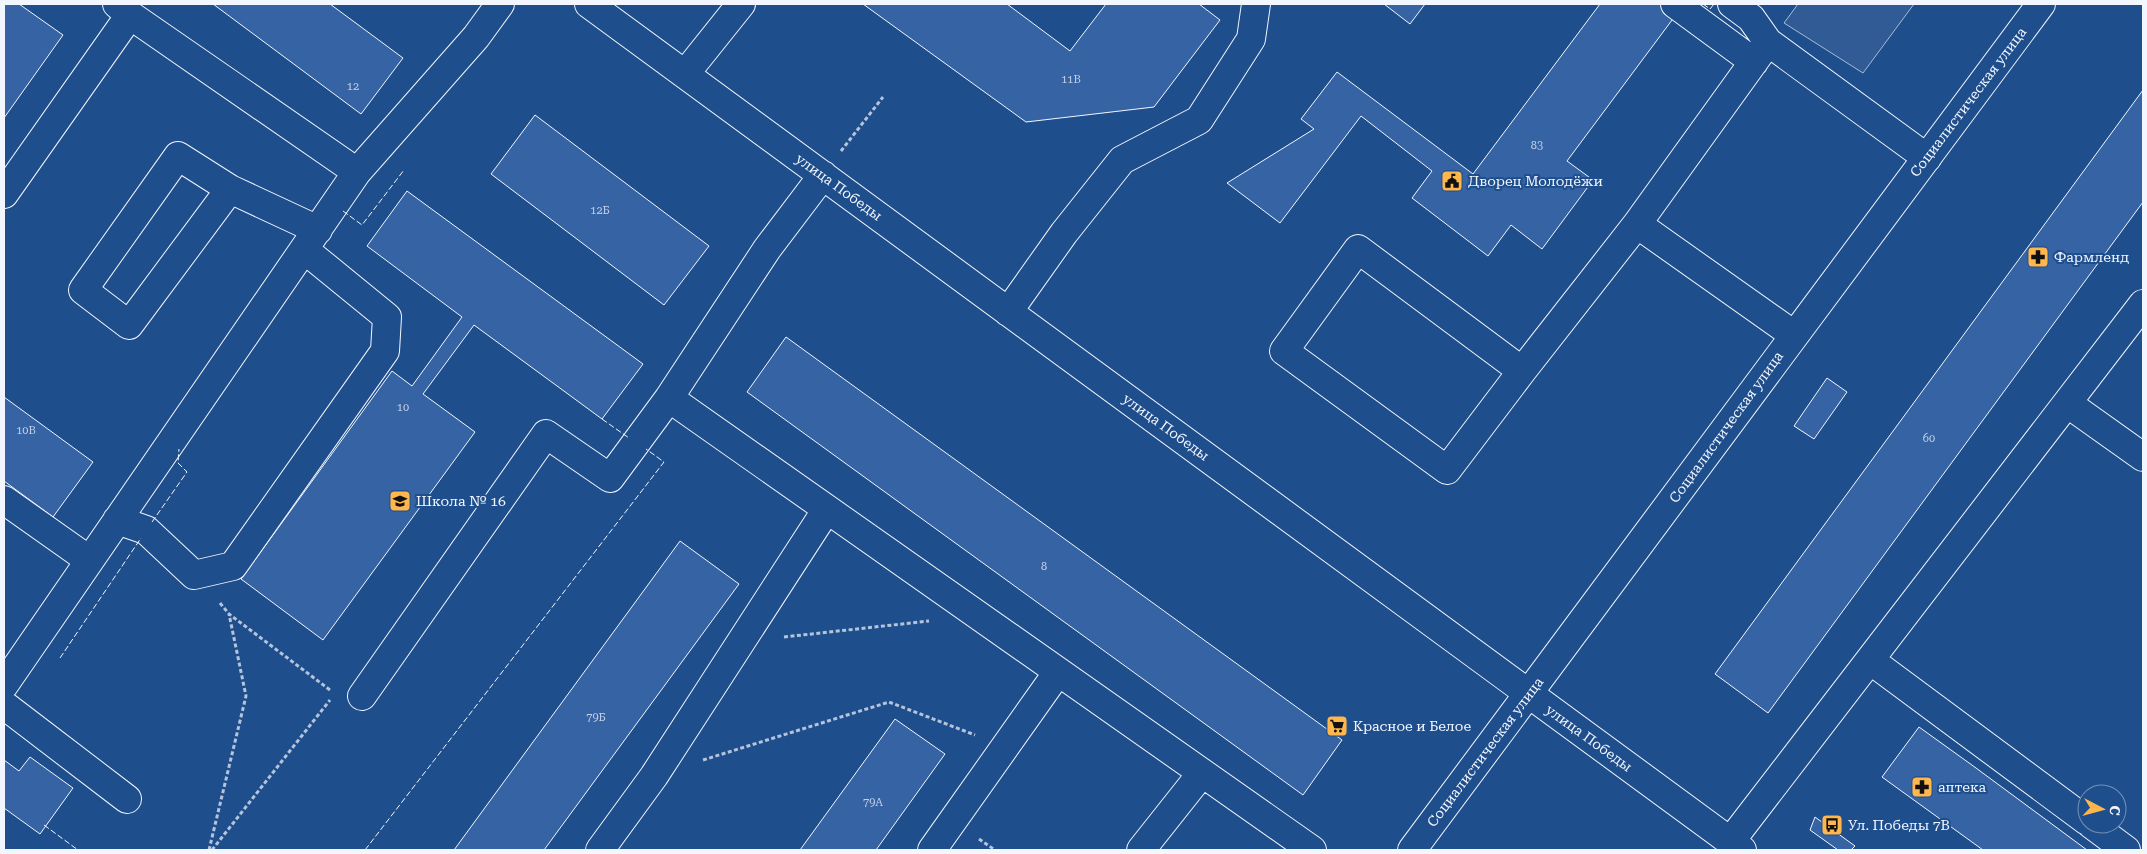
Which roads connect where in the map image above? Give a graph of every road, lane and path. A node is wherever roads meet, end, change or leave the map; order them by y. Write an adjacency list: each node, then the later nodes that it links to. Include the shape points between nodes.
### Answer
1 (500, 4): 13 (street, via 476,37)
2 (589, 4): 10 (street, улица Победы)
3 (741, 4): 10 (street)
4 (1256, 4): 21 (street, via 1251,40 1199,120 1122,160 1064,233)
5 (1675, 4): 9 (street)
6 (2041, 4): 12 (street, Социалистическая улица)
7 (124, 9): 13 (street); 16 (street)
8 (1748, 9): 9 (street)
9 (1761, 52): 12 (street); 17 (street)
10 (684, 74): 14 (street, улица Победы)
11 (883, 97): 14 (path)
12 (1927, 158): 22 (street, Социалистическая улица)
13 (357, 172): 18 (street)
14 (822, 175): 21 (street, улица Победы); 24 (street, via 767,249)
15 (230, 188): 15 (street, via 129,325 83,290 178,156); 18 (street)
16 (4, 194)
17 (1637, 224): 22 (street); 23 (street)
18 (318, 230): 19 (street)
19 (300, 254): 29 (street); 31 (street, via 311,255 387,317 385,351 233,566)
20 (2143, 304): 25 (street)
21 (1008, 312): 38 (street, улица Победы)
22 (1794, 335): 38 (street, Социалистическая улица)
23 (1522, 371): 23 (street, via 1358,249 1284,351 1447,470)
24 (668, 398): 28 (street); 39 (street, via 610,478 546,434)
25 (2067, 403): 26 (street); 35 (street)
26 (2143, 457)
27 (4, 500): 30 (street)
28 (827, 509): 33 (street); 34 (street)
29 (117, 520): 30 (street); 31 (street, via 146,530)
30 (90, 560): 37 (street)
31 (194, 575): 32 (path)
32 (230, 614): 48 (path, via 246,696); 48 (path, via 335,694)
33 (978, 615): 34 (path); 36 (street)
34 (741, 642): 49 (street, via 654,776)
35 (1870, 660): 45 (street); 47 (street)
36 (1058, 672): 41 (street); 43 (street)
37 (4, 686)
38 (1528, 693): 47 (street, улица Победы); 53 (street, Социалистическая улица)
39 (362, 696)
40 (4, 704): 44 (street)
41 (1006, 747): 42 (path, via 889,702); 50 (street)
42 (701, 761)
43 (1202, 773): 51 (street); 52 (street)
44 (127, 799)
45 (2077, 814)
46 (2104, 834): 54 (street)
47 (1736, 846)
48 (210, 850)
49 (600, 850)
50 (932, 850)
51 (1141, 850)
52 (1312, 850)
53 (1412, 850)
54 (2126, 850)

